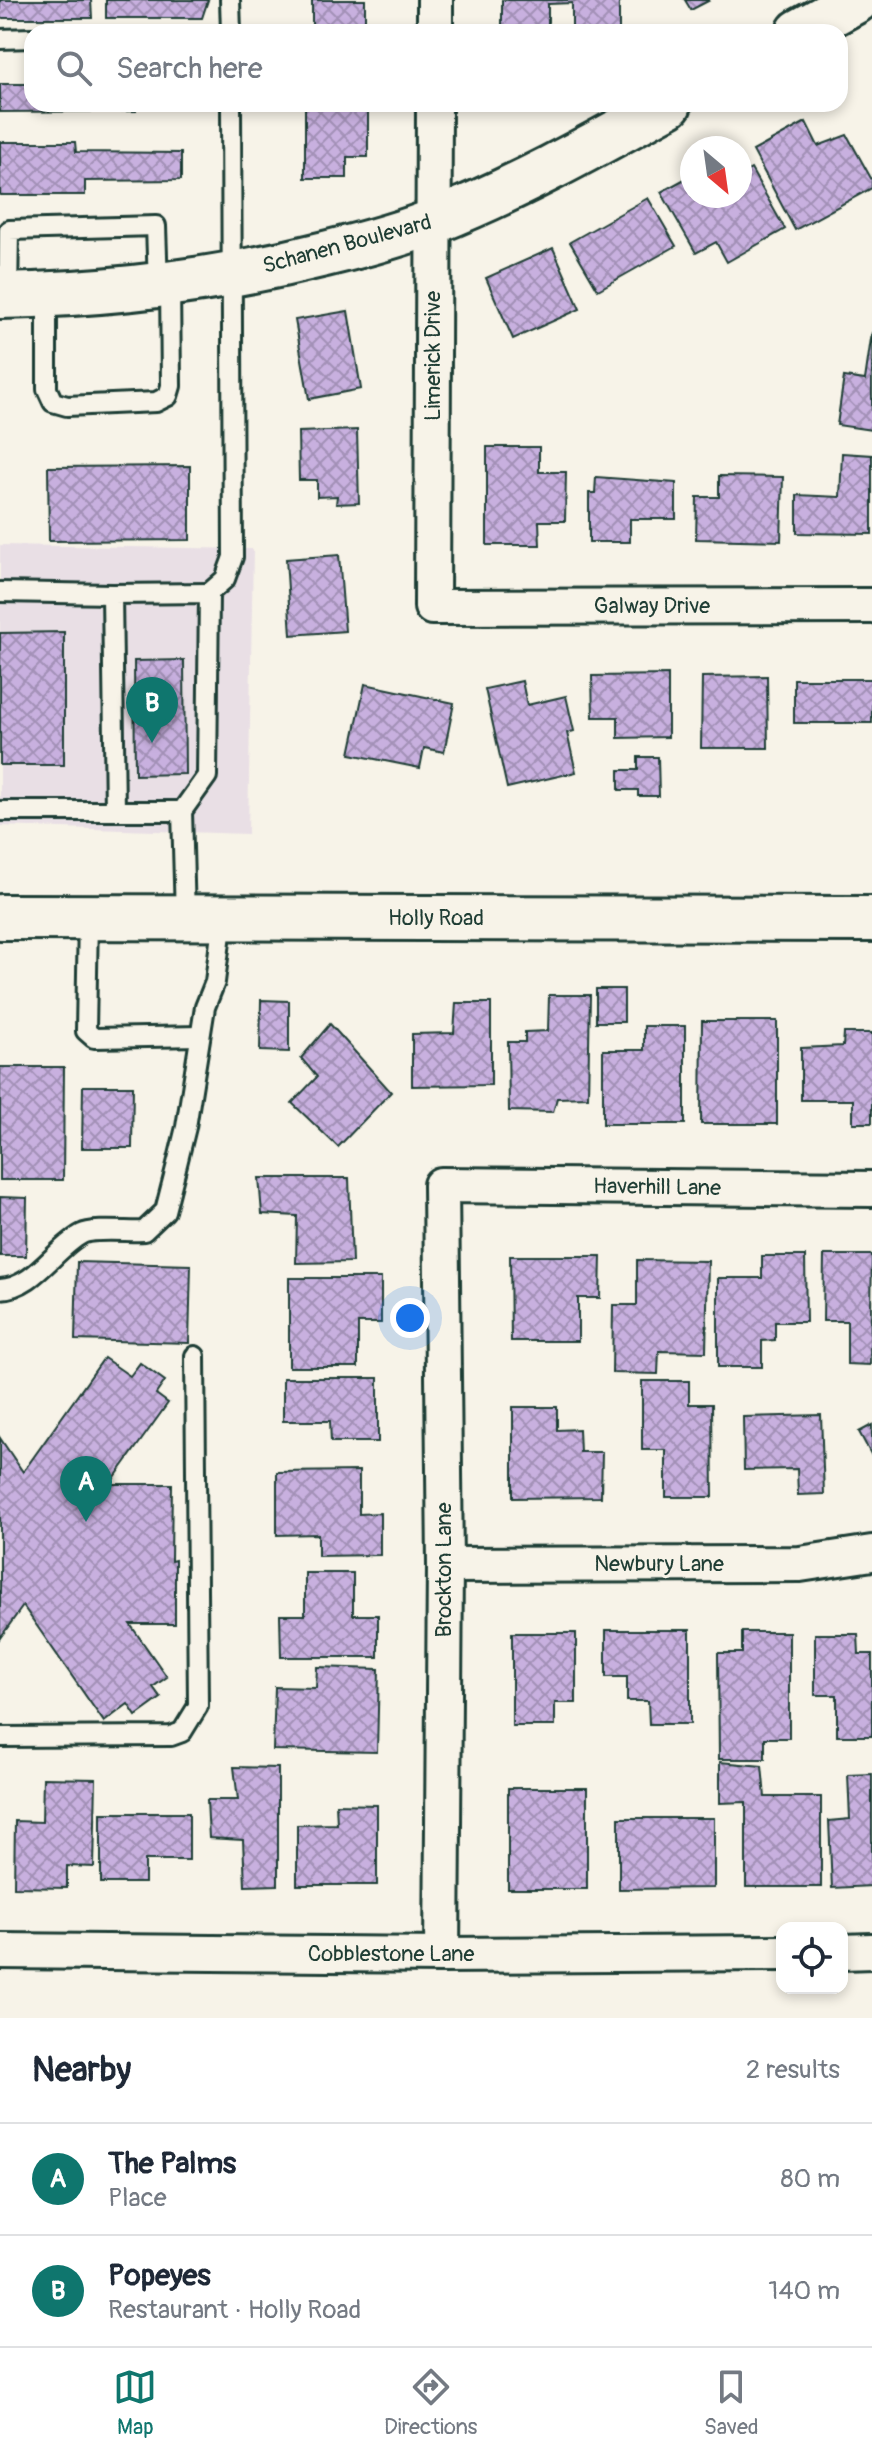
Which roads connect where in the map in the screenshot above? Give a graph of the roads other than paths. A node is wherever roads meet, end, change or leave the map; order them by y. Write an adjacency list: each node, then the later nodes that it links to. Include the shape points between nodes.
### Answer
1 (230, 0): 4 (lane)
2 (435, 0): 5 (street)
3 (857, 0): 6 (main road)
4 (231, 24)
5 (435, 24)
6 (814, 24)
7 (24, 38): 8 (lane)
8 (0, 39)
9 (231, 112): 13 (lane)
10 (434, 112): 12 (street, Limerick Drive)
11 (654, 112): 12 (main road, Schanen Boulevard)
12 (434, 222): 13 (main road, Schanen Boulevard, via 363,245); 20 (street, Limerick Drive)
13 (231, 274): 14 (main road, Schanen Boulevard); 17 (lane, via 233,557 225,579)
14 (164, 285): 15 (main road, Schanen Boulevard); 15 (lane, via 156,226 9,230); 15 (lane, via 171,386 168,396 156,402 53,402)
15 (18, 295)
16 (0, 592): 18 (lane)
17 (209, 593): 18 (lane); 23 (lane, via 207,776)
18 (112, 594): 22 (lane)
19 (872, 606): 20 (street, Galway Drive)
20 (432, 607)
21 (0, 811): 22 (lane)
22 (115, 811): 23 (lane)
23 (182, 811): 26 (lane)
24 (4, 911): 25 (main road, Holly Road)
25 (88, 917): 26 (main road, Holly Road); 28 (lane, via 89,1035)
26 (204, 917): 27 (main road, Holly Road); 28 (lane, via 215,982)
27 (872, 919)
28 (200, 1036): 31 (lane, via 186,1127 165,1211 158,1220 144,1231 84,1233 11,1289)
29 (441, 1185): 30 (street, Haverhill Lane); 34 (street, Brockton Lane)
30 (872, 1189)
31 (0, 1289)
32 (195, 1356): 35 (lane, via 198,1706 182,1732 171,1736)
33 (872, 1553): 34 (street, Newbury Lane, via 800,1564)
34 (445, 1565): 40 (street, Brockton Lane)
35 (0, 1737)
36 (0, 1951): 40 (street, Cobblestone Lane)
37 (872, 1951): 38 (street)
38 (848, 1952)
39 (776, 1953): 40 (street, Cobblestone Lane)
40 (442, 1955)

